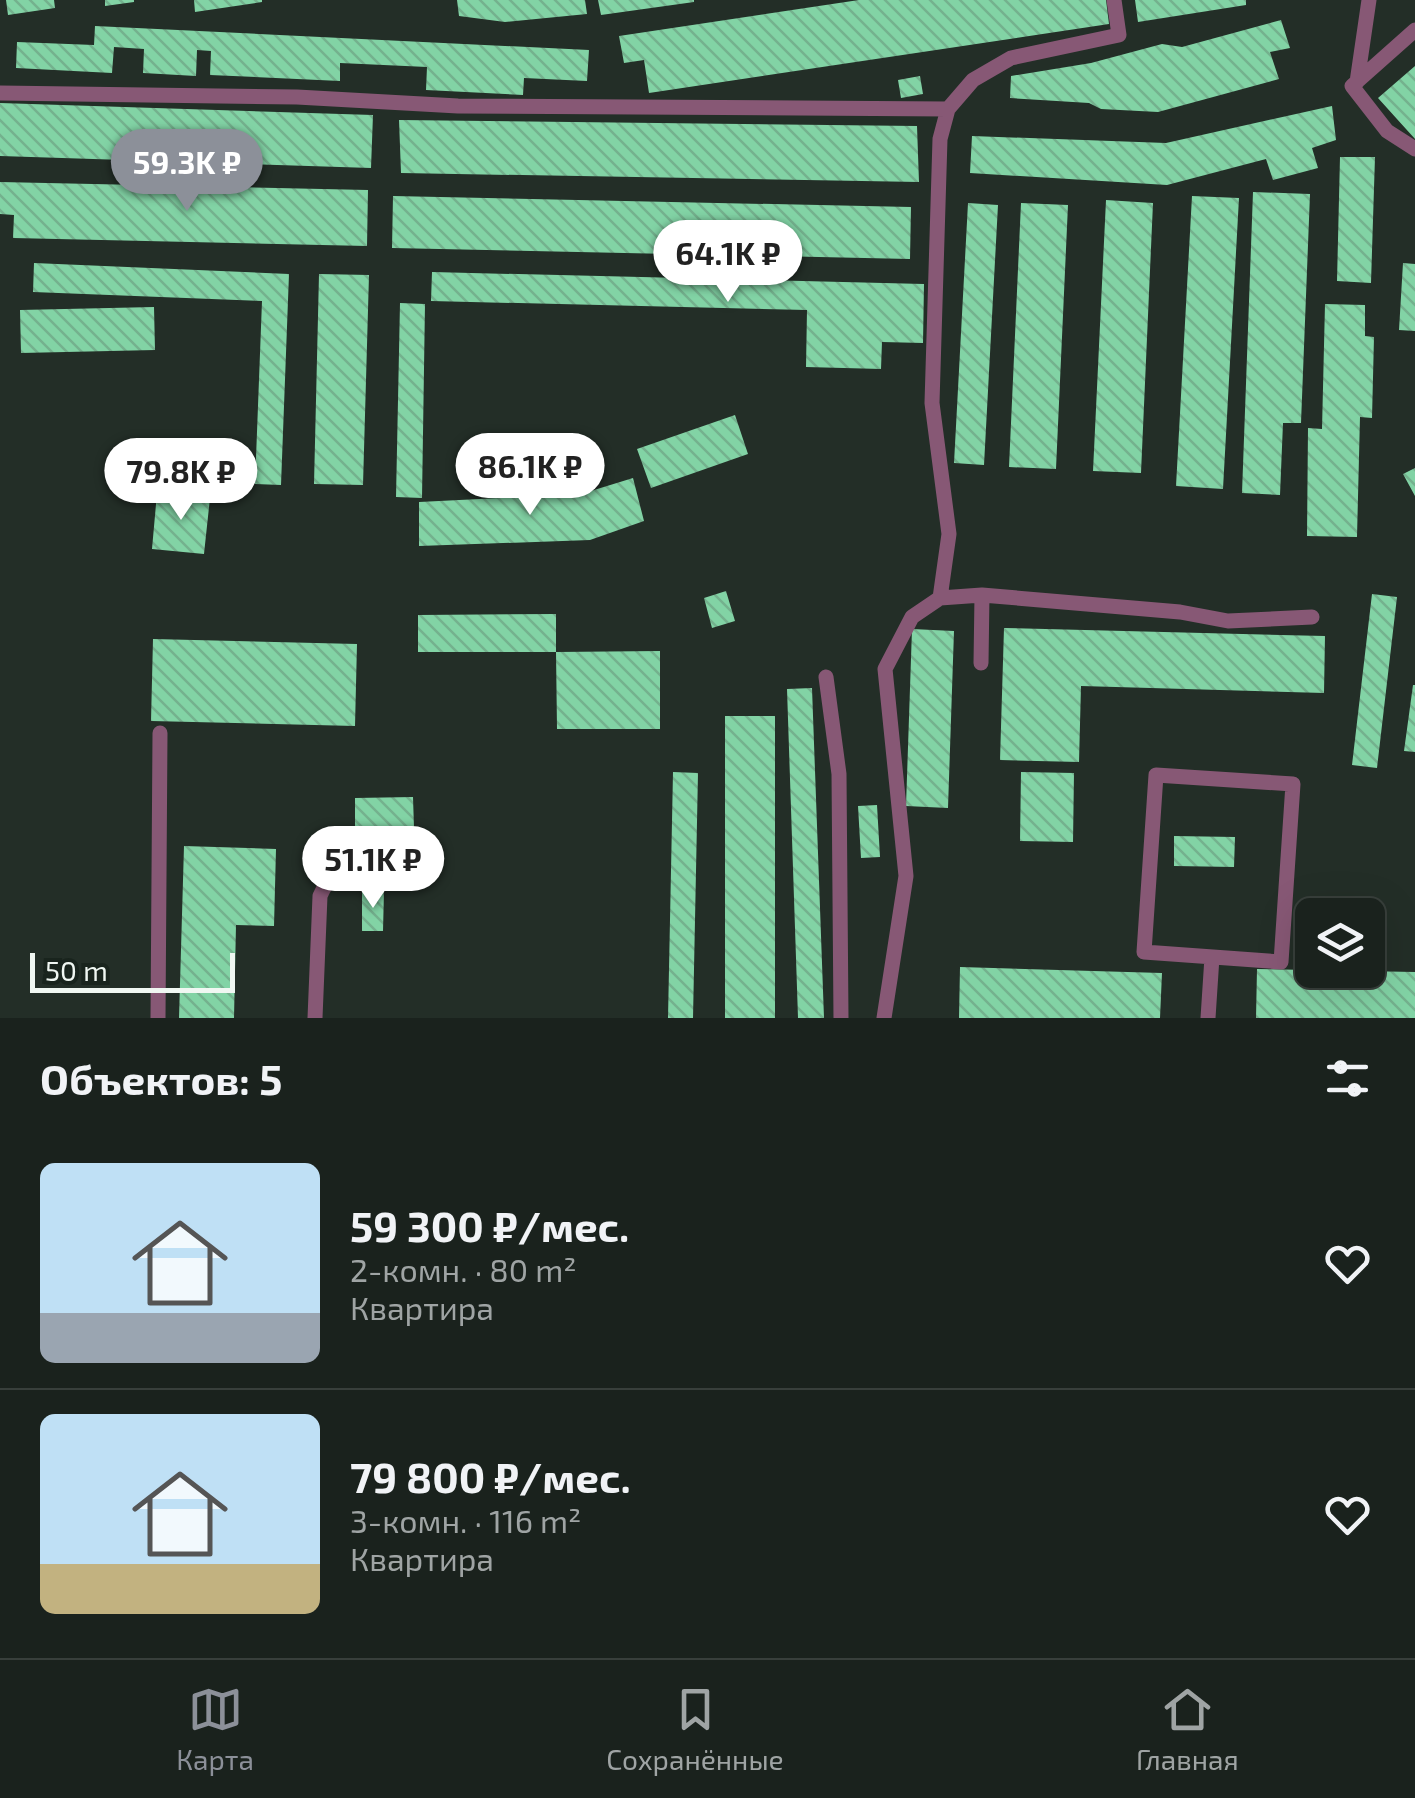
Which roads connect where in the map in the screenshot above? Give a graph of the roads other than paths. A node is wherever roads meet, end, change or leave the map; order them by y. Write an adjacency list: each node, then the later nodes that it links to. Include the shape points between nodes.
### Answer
1 (1114, 0): 6 (lane, via 1119,35 1012,58 973,80)
2 (1368, 0): 4 (lane)
3 (1415, 30): 4 (lane)
4 (1357, 82): 7 (lane, via 1352,86 1387,131)
5 (0, 92): 6 (lane, via 458,106)
6 (948, 109): 9 (lane, via 940,139 932,403 949,534)
7 (1415, 149)
8 (982, 596): 9 (lane); 10 (lane, via 1228,621); 11 (lane)
9 (940, 598): 19 (lane, via 912,617 885,669 906,876)
10 (1312, 618)
11 (981, 663)
12 (826, 678): 18 (lane, via 839,774)
13 (160, 733): 16 (lane)
14 (358, 876): 17 (lane, via 334,876 320,896)
15 (1212, 957): 15 (lane, via 1281,962 1293,784 1156,775 1144,952); 20 (lane)
16 (158, 1018)
17 (315, 1018)
18 (840, 1018)
19 (884, 1018)
20 (1208, 1018)

